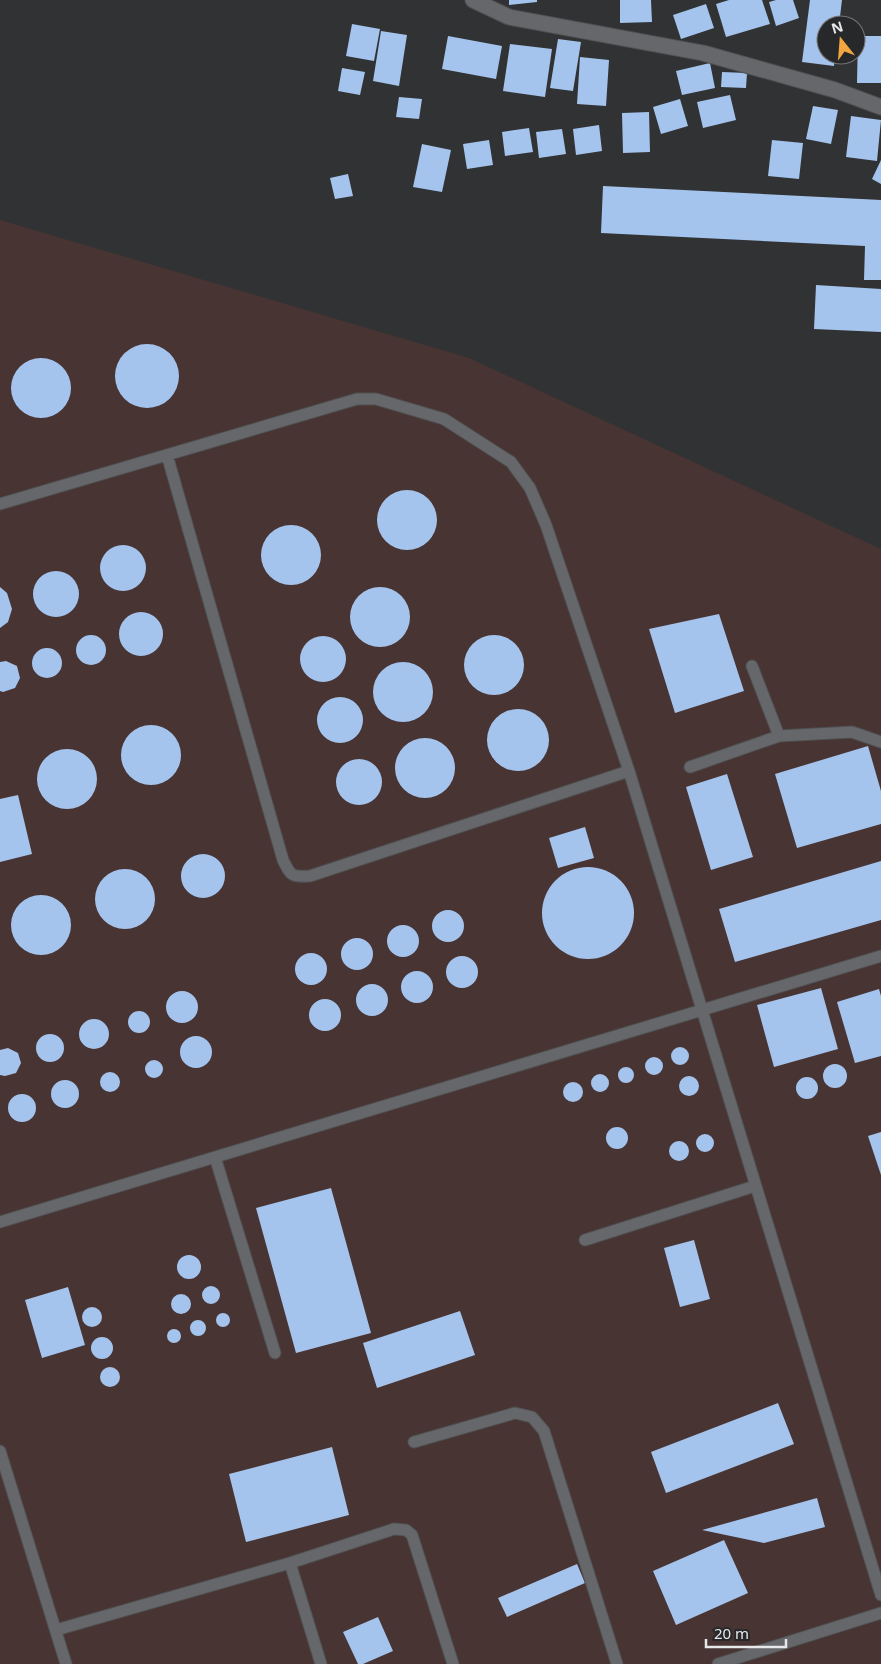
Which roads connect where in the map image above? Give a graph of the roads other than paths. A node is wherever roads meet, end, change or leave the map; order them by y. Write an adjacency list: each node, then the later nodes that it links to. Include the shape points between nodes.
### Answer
1 (473, 0): 2 (street, via 510,17 703,53 835,90)
2 (881, 107)
3 (167, 455): 4 (lane); 9 (lane, via 357,399 376,399 444,419 511,462 530,488 546,525); 9 (lane, via 283,860 290,874 310,876)
4 (0, 504)
5 (752, 666): 6 (lane)
6 (779, 736): 7 (lane, via 852,732); 8 (lane)
7 (881, 742)
8 (690, 766)
9 (629, 771): 11 (lane)
10 (881, 956): 11 (lane)
11 (702, 1010): 12 (lane); 13 (lane)
12 (215, 1157): 14 (lane); 16 (lane)
13 (755, 1186): 15 (lane); 20 (lane)
14 (0, 1222)
15 (585, 1240)
16 (275, 1354)
17 (414, 1442): 26 (lane, via 515,1413 532,1417 544,1431)
18 (0, 1451): 22 (lane)
19 (290, 1563): 22 (lane); 24 (lane); 25 (lane, via 394,1529 406,1530 412,1535)
20 (881, 1595)
21 (881, 1613): 27 (lane)
22 (56, 1630): 23 (lane)
23 (66, 1664)
24 (321, 1664)
25 (453, 1664)
26 (617, 1664)
27 (718, 1664)

